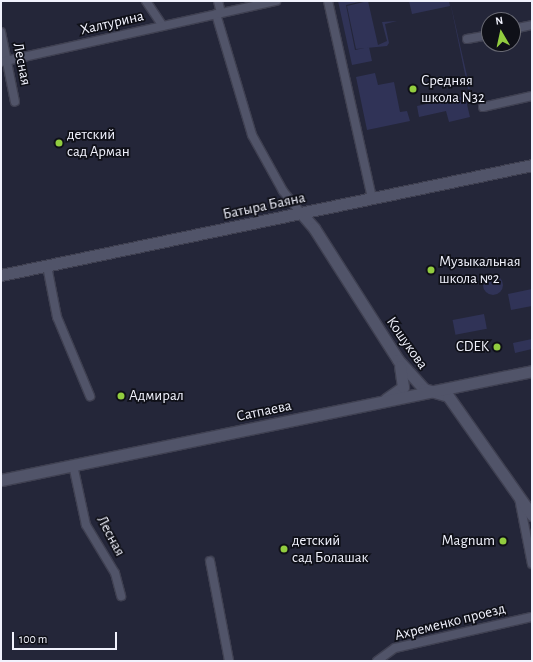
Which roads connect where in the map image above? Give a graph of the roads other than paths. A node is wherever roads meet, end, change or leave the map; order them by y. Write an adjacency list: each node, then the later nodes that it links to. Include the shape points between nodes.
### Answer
1 (146, 1): 7 (street)
2 (218, 1): 5 (street)
3 (276, 1): 5 (street, Халтурина)
4 (328, 1): 17 (street)
5 (218, 13): 7 (street, Халтурина); 19 (street, via 252,135 283,191)
6 (532, 25): 8 (street)
7 (163, 26): 12 (street, Халтурина)
8 (521, 27)
9 (1, 32): 12 (street, Лесная)
10 (481, 36): 11 (street)
11 (467, 39)
12 (4, 61): 14 (street, Лесная)
13 (532, 96): 15 (street)
14 (15, 102)
15 (482, 107)
16 (532, 165): 17 (street, Батыра Баяна)
17 (372, 198): 18 (street, Батыра Баяна)
18 (320, 209): 19 (street, Батыра Баяна); 20 (street, via 310,215)
19 (301, 213): 20 (street, Кошукова); 21 (street, Батыра Баяна)
20 (314, 228): 23 (street, Кошукова)
21 (47, 266): 22 (street, Батыра Баяна); 27 (street, via 57,317)
22 (5, 273)
23 (398, 360): 25 (street, Кошукова); 29 (street, via 403,387)
24 (532, 372): 26 (street, Сатпаева)
25 (411, 377): 26 (street, Кошукова, via 426,390); 28 (street, via 415,391)
26 (441, 392): 28 (street, Сатпаева); 32 (street, Кошукова, via 450,399)
27 (90, 396)
28 (406, 398): 29 (street, Сатпаева)
29 (373, 404): 30 (street, Сатпаева)
30 (73, 465): 31 (street, Сатпаева); 36 (street, Лесная, via 86,525 115,573)
31 (1, 480)
32 (518, 492): 33 (street, Кошукова); 35 (street, Кошукова)
33 (532, 514)
34 (210, 561): 38 (street)
35 (532, 564)
36 (121, 596)
37 (532, 617): 39 (street, Ахременко проезд, via 395,648)
38 (229, 661)
39 (376, 661)

